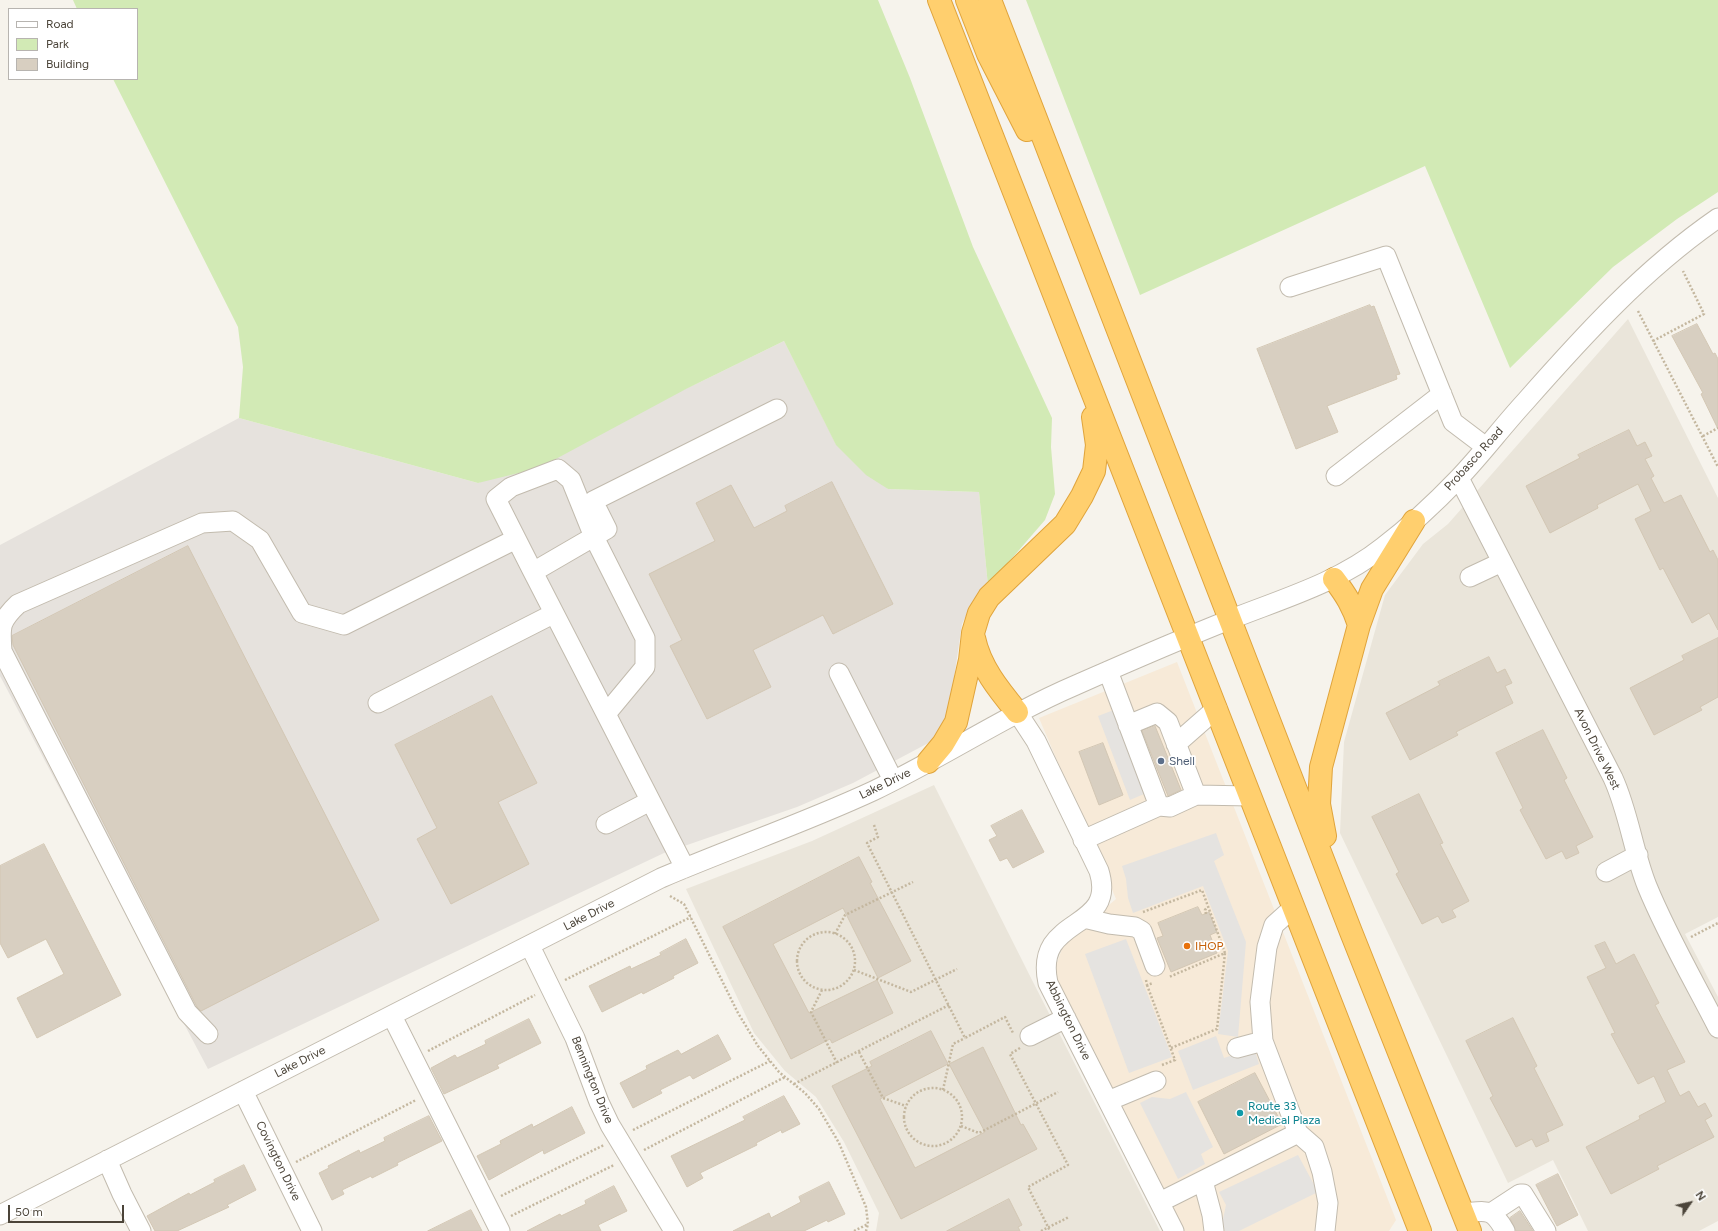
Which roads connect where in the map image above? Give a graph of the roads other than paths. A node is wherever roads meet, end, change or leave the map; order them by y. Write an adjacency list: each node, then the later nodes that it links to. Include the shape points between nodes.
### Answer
1 (967, 0): 5 (highway, via 988,54)
2 (990, 0): 5 (highway)
3 (940, 5): 7 (highway)
4 (1718, 218): 10 (street, Probasco Road, via 1655,266 1617,302)
5 (1078, 226): 21 (highway)
6 (1290, 286): 8 (street, via 1386,256)
7 (1088, 384): 23 (highway, via 1097,444 1094,471 1065,524 989,597 979,613); 24 (highway)
8 (1442, 394): 10 (street, via 1453,422); 11 (street)
9 (777, 409): 14 (street, via 593,501 608,529)
10 (1486, 447): 12 (street, Probasco Road)
11 (1336, 476)
12 (1459, 478): 13 (street, Probasco Road); 16 (street, Avon Drive West)
13 (1414, 521): 19 (street, Probasco Road, via 1381,549); 22 (highway, via 1372,589)
14 (594, 537): 15 (street, via 570,480 558,469 511,486 496,499); 17 (street); 30 (street, via 645,638 645,667)
15 (516, 539): 17 (street); 52 (street, via 344,625 302,613 260,540 233,521 202,523 18,604 4,616 0,631 2,651 187,1012)
16 (1502, 562): 18 (street); 41 (street, Avon Drive West, via 1613,778)
17 (533, 572): 20 (street)
18 (1470, 578)
19 (1334, 579): 21 (street, Probasco Road); 22 (highway, via 1347,596)
20 (553, 614): 27 (street); 30 (street)
21 (1231, 619): 24 (street, Probasco Road); 46 (highway)
22 (1359, 625): 46 (highway, via 1320,767 1319,804)
23 (973, 633): 29 (highway, via 977,652 989,676); 33 (highway, via 970,660 956,722 944,744)
24 (1188, 638): 25 (street, Lake Drive); 28 (highway)
25 (1108, 671): 29 (street, Lake Drive); 31 (street)
26 (839, 673): 34 (street)
27 (378, 703)
28 (1217, 708): 32 (street); 36 (highway)
29 (1018, 712): 33 (street, Lake Drive); 40 (street, Abbington Drive, via 1036,741)
30 (606, 714): 37 (street)
31 (1128, 725): 32 (street, via 1157,713 1168,722); 38 (street)
32 (1176, 744): 35 (street)
33 (928, 762): 34 (street, Lake Drive)
34 (893, 780): 42 (street, Lake Drive, via 818,815)
35 (1196, 795): 36 (street); 38 (street, via 1170,807)
36 (1251, 796): 44 (highway)
37 (650, 802): 39 (street); 42 (street)
38 (1159, 806): 40 (street)
39 (606, 824)
40 (1083, 840): 45 (street, Abbington Drive, via 1102,880 1098,904)
41 (1638, 855): 43 (street); 51 (street, Avon Drive West, via 1646,884 1658,910)
42 (685, 868): 47 (street, Lake Drive, via 595,911)
43 (1606, 872)
44 (1294, 907): 54 (street, via 1274,924 1267,947 1260,1002); 73 (highway)
45 (1084, 918): 48 (street, via 1135,927 1142,931); 50 (street, Abbington Drive, via 1062,933 1052,944 1046,957 1048,983)
46 (1351, 932): 65 (highway)
47 (530, 946): 49 (street, Lake Drive); 69 (street, Bennington Drive, via 575,1038 610,1125)
48 (1154, 977)
49 (392, 1016): 57 (street, Lake Drive); 68 (street)
50 (1066, 1018): 53 (street); 58 (street, Abbington Drive)
51 (1718, 1028)
52 (208, 1034)
53 (1021, 1038)
54 (1263, 1041): 55 (street); 59 (street)
55 (1237, 1048)
56 (1157, 1074): 58 (street)
57 (243, 1091): 60 (street, Lake Drive); 67 (street, Covington Drive)
58 (1108, 1101): 62 (street, Abbington Drive)
59 (1298, 1134): 61 (street); 72 (street, via 1314,1146 1322,1172 1328,1204)
60 (107, 1160): 64 (street, Lake Drive); 66 (street)
61 (1203, 1181): 62 (street); 71 (street)
62 (1160, 1202): 70 (street, Abbington Drive)
63 (1491, 1213): 65 (street, via 1485,1211); 74 (street, via 1498,1218); 75 (street, via 1524,1194)
64 (0, 1215)
65 (1466, 1222)
66 (141, 1231)
67 (312, 1231)
68 (500, 1231)
69 (674, 1231)
70 (1174, 1231)
71 (1214, 1231)
72 (1325, 1231)
73 (1420, 1231)
74 (1505, 1231)
75 (1546, 1231)

